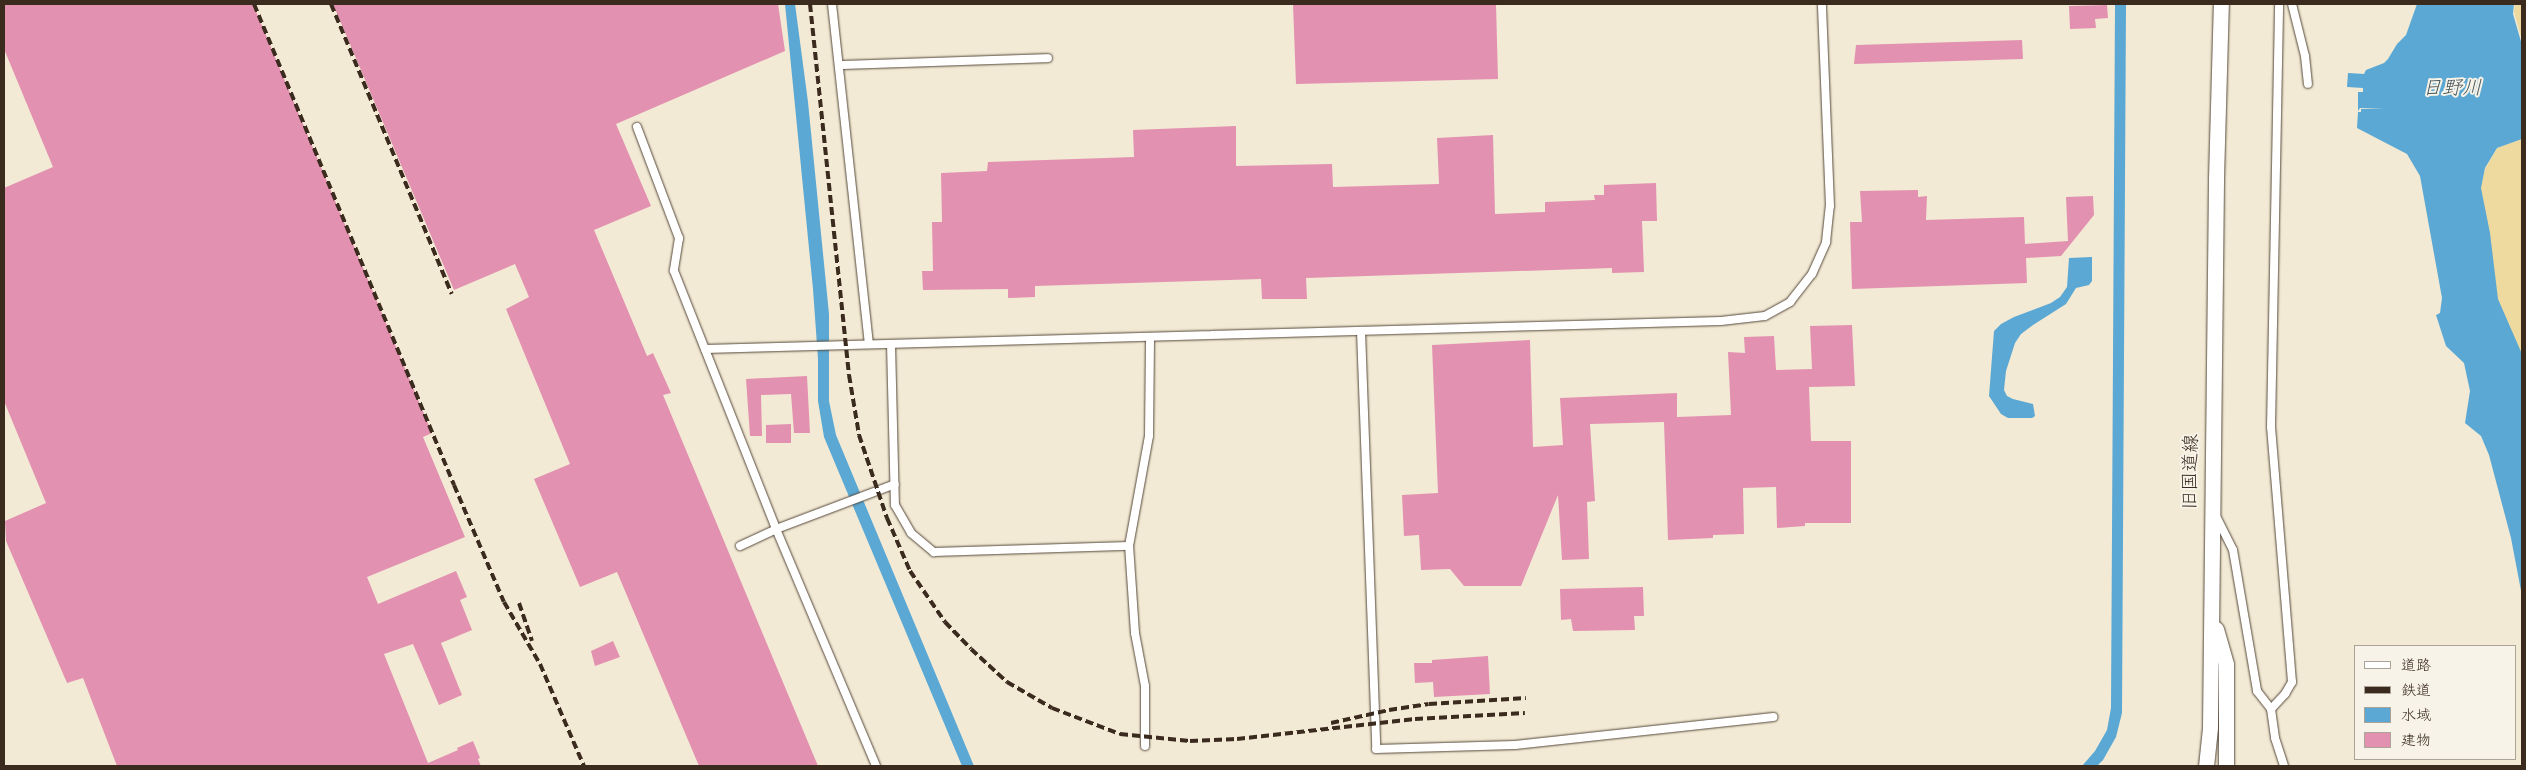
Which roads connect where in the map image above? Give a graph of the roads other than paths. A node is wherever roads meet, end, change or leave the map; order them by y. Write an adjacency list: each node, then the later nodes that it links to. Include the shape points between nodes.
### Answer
1 (832, 4): 7 (lane)
2 (1822, 4): 10 (lane, via 1830,206 1826,242 1812,274 1790,302 1764,316 1721,321)
3 (2221, 4): 16 (street, 旧国道線)
4 (2279, 4): 21 (lane, via 2271,426 2292,682)
5 (2292, 4): 8 (lane)
6 (1048, 58): 7 (lane)
7 (839, 65): 12 (lane)
8 (2308, 84)
9 (637, 127): 14 (lane, via 679,238 674,271)
10 (1361, 331): 11 (lane); 22 (lane, via 1376,749 1515,745)
11 (1150, 337): 13 (lane); 19 (lane, via 1149,436)
12 (869, 344): 13 (lane); 14 (lane)
13 (891, 344): 15 (lane)
14 (705, 349): 17 (lane)
15 (895, 484): 17 (lane); 19 (lane, via 896,505 911,533 934,552)
16 (2213, 510): 20 (street, 旧国道線); 21 (lane, via 2233,550 2257,691)
17 (776, 529): 18 (lane); 24 (lane)
18 (740, 546)
19 (1129, 546): 23 (lane, via 1135,632 1145,686)
20 (2212, 616): 25 (street, 旧国道線); 26 (street, via 2226,664)
21 (2271, 709): 27 (lane, via 2275,738)
22 (1773, 717)
23 (1145, 746)
24 (876, 766)
25 (2206, 766)
26 (2226, 766)
27 (2284, 766)

